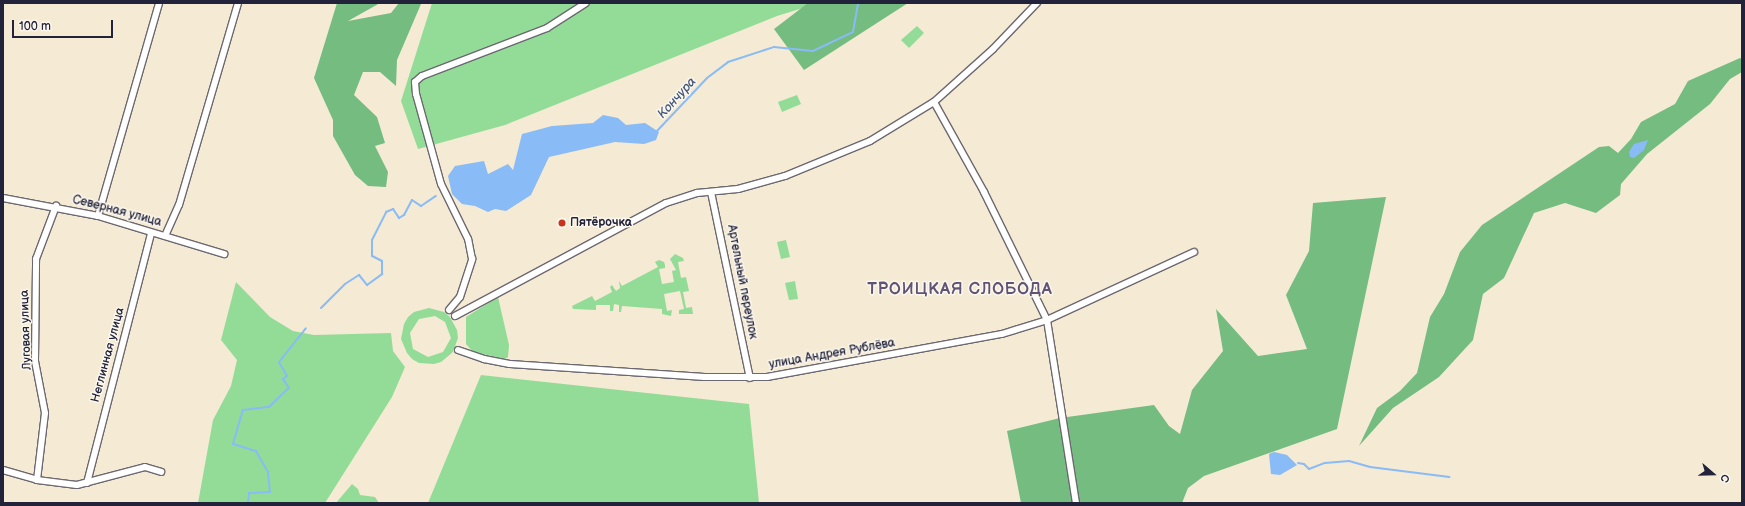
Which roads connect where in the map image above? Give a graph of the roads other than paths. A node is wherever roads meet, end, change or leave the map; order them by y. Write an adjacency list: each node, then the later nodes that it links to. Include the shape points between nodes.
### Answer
1 (159, 3): 9 (street)
2 (238, 3): 11 (street, via 179,205)
3 (586, 3): 14 (street, via 547,28 422,76 415,82 441,184 468,239 472,260 460,296)
4 (1037, 3): 5 (street, via 988,55)
5 (934, 102): 6 (street, via 870,140 813,166 738,189); 16 (street, via 984,192)
6 (711, 192): 15 (street, via 679,197 640,214); 18 (street, Артельный переулок)
7 (3, 198): 8 (street, Северная улица)
8 (56, 206): 9 (street, Северная улица); 21 (street, Луговая улица, via 36,259 35,361 45,413)
9 (98, 216): 10 (street, Северная улица)
10 (151, 233): 11 (street, Северная улица); 22 (street, Неглинная улица)
11 (165, 236): 13 (street, Северная улица)
12 (1194, 252): 16 (street, улица Андрея Рублёва)
13 (224, 254)
14 (449, 310)
15 (455, 316)
16 (1047, 320): 18 (street, улица Андрея Рублёва, via 995,335); 23 (street)
17 (458, 350): 18 (street, улица Андрея Рублёва, via 484,360 510,364)
18 (750, 378)
19 (3, 470): 21 (street)
20 (161, 472): 22 (street, via 146,467)
21 (37, 480): 22 (street, via 77,485)
22 (87, 483)
23 (1076, 503)

